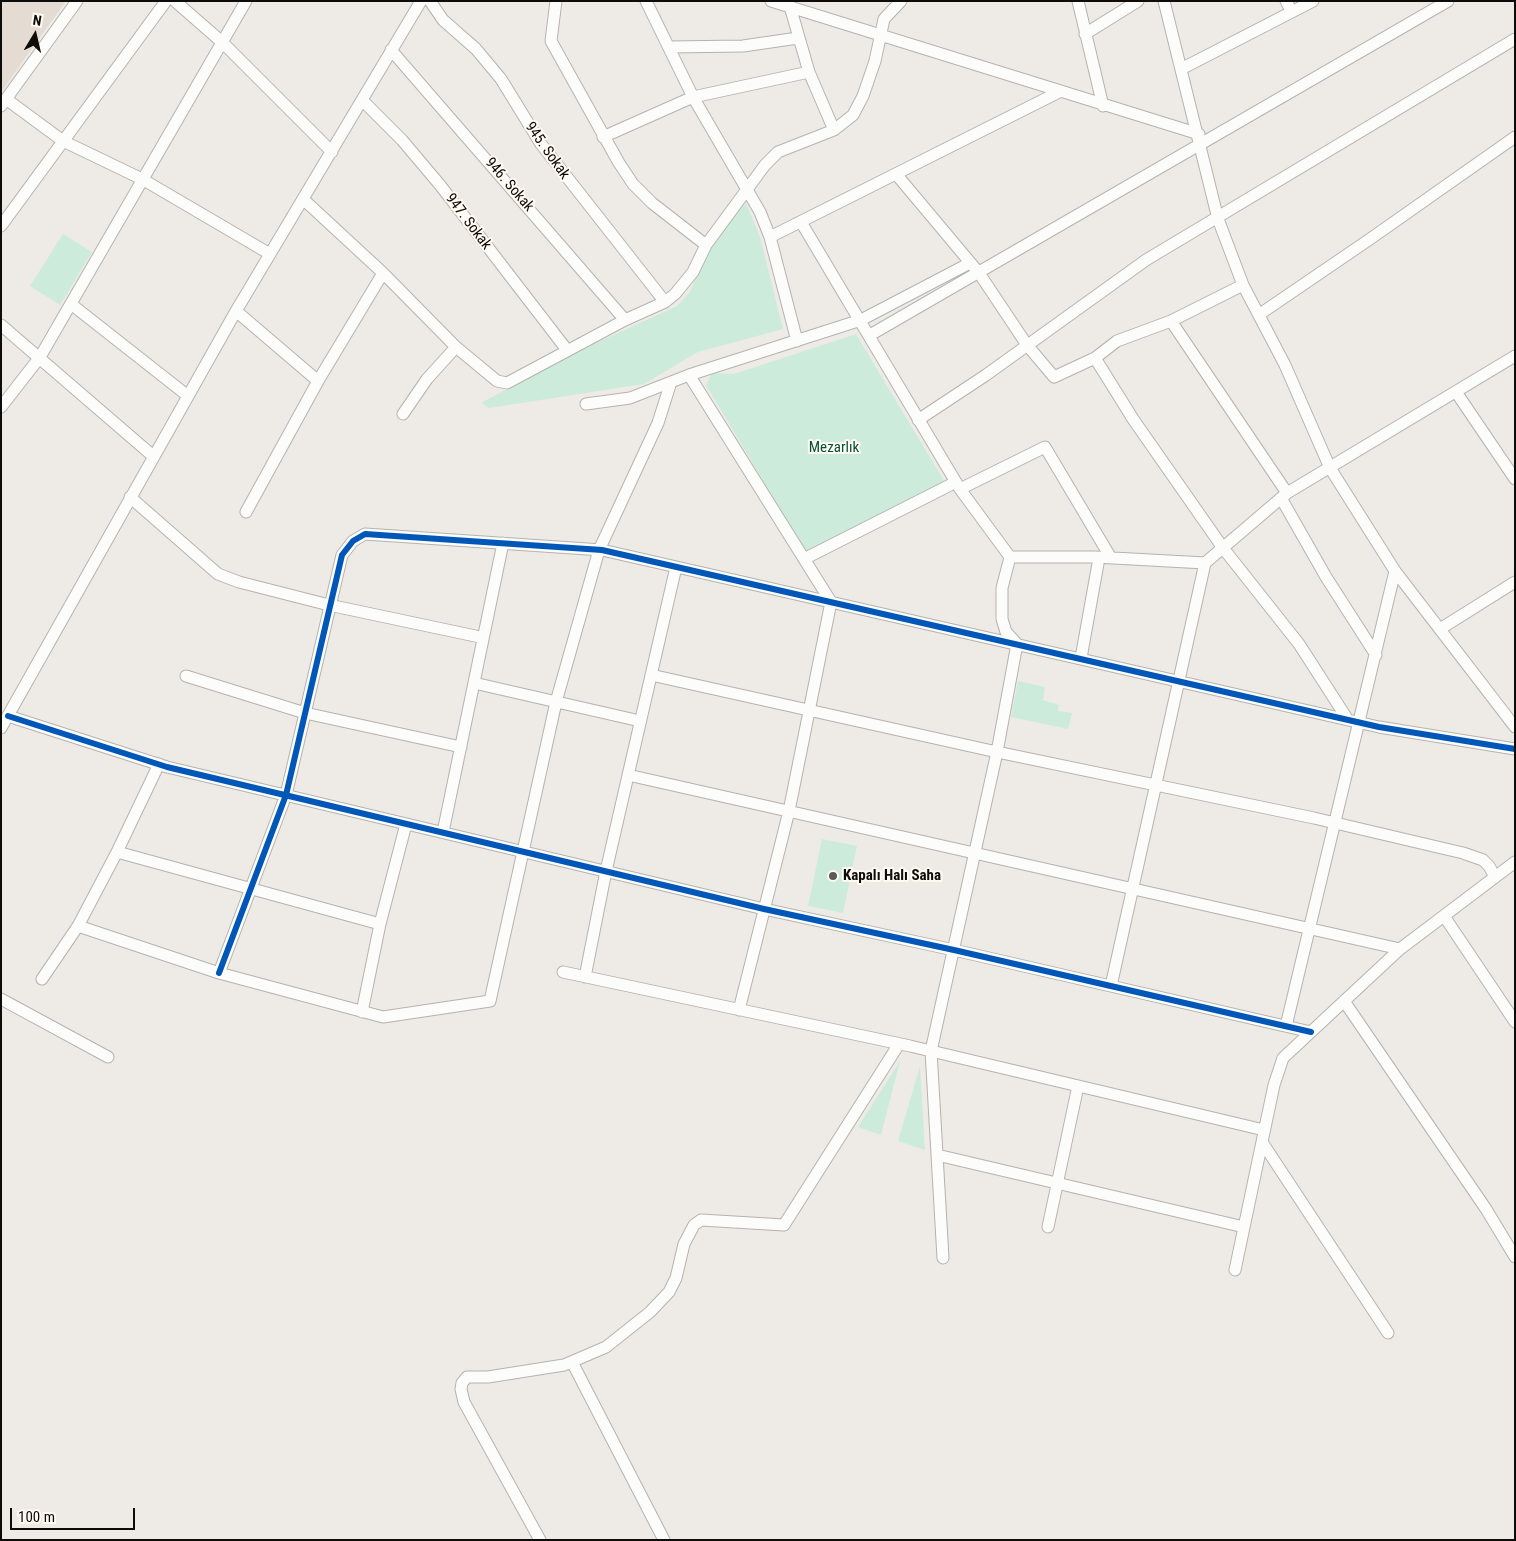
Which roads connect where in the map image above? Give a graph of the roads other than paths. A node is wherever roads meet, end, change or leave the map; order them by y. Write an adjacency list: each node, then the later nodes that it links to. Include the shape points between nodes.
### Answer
1 (77, 1): 30 (street)
2 (166, 1): 36 (street)
3 (175, 1): 22 (street)
4 (246, 1): 22 (street)
5 (421, 1): 24 (street)
6 (430, 1): 52 (street, 945. Sokak, via 443,20 476,49 501,79 541,144)
7 (556, 1): 34 (street, via 552,41)
8 (646, 1): 23 (street)
9 (900, 1): 19 (street, via 884,19)
10 (1078, 1): 18 (street)
11 (1138, 1): 18 (street)
12 (1164, 1): 25 (street)
13 (1286, 1): 17 (street)
14 (1313, 1): 17 (street)
15 (1448, 1): 35 (street)
16 (782, 3): 19 (street); 20 (street)
17 (1292, 12): 25 (street)
18 (1085, 34): 31 (street)
19 (882, 37): 27 (street); 32 (street, via 863,96 853,115)
20 (798, 38): 23 (street, via 743,46); 26 (street)
21 (1515, 39): 42 (street)
22 (222, 43): 37 (street); 39 (street)
23 (669, 47): 28 (street)
24 (391, 50): 29 (street); 56 (street, 946. Sokak)
25 (1181, 69): 35 (street)
26 (809, 72): 28 (street); 32 (street)
27 (1059, 92): 31 (street); 38 (street)
28 (693, 96): 34 (street); 40 (street)
29 (362, 100): 37 (street); 64 (street, 947. Sokak, via 440,185)
30 (4, 103): 36 (street)
31 (1103, 106): 35 (street)
32 (834, 130): 40 (street, via 778,152)
33 (1515, 136): 55 (street)
34 (603, 137): 46 (street, via 633,184)
35 (1200, 139): 42 (street); 50 (street)
36 (62, 141): 39 (street); 44 (street)
37 (332, 152): 41 (street)
38 (896, 174): 43 (street); 48 (street)
39 (142, 179): 47 (street); 53 (street)
40 (747, 188): 45 (street); 46 (street)
41 (303, 199): 47 (street); 49 (street)
42 (1218, 219): 51 (street); 62 (street, via 1146,260)
43 (801, 222): 45 (street); 57 (street)
44 (1, 226)
45 (770, 237): 61 (street)
46 (706, 245): 52 (street, via 693,272)
47 (270, 254): 54 (street)
48 (970, 263): 50 (street); 57 (street)
49 (383, 273): 63 (street); 69 (street)
50 (979, 273): 60 (street); 62 (street)
51 (1243, 285): 55 (street); 58 (street)
52 (665, 302): 56 (street)
53 (71, 304): 65 (street); 72 (street)
54 (236, 311): 69 (street); 72 (street)
55 (1260, 314): 78 (street)
56 (624, 320): 64 (street)
57 (861, 320): 60 (street); 61 (street)
58 (1171, 322): 66 (street, via 1117,341); 81 (street)
59 (1, 325): 65 (street)
60 (870, 335): 76 (street)
61 (798, 341): 68 (street)
62 (1027, 345): 66 (street, via 1054,377); 76 (street)
63 (456, 348): 64 (street, via 502,384); 75 (street, via 427,379)
64 (567, 350)
65 (40, 358): 74 (street); 77 (street)
66 (1095, 358): 85 (street, via 1133,419)
67 (1514, 358): 71 (street)
68 (689, 375): 70 (street); 89 (street)
69 (318, 381): 83 (street)
70 (671, 382): 73 (street, via 630,398); 86 (street, via 658,423)
71 (1456, 392): 78 (street); 79 (street)
72 (188, 396): 77 (street)
73 (586, 404)
74 (1, 407)
75 (403, 414)
76 (918, 420): 80 (street)
77 (153, 456): 82 (street)
78 (1330, 468): 81 (street); 92 (street)
79 (1515, 479)
80 (958, 486): 87 (street); 88 (street, via 1045,447); 89 (street)
81 (1284, 495): 85 (street); 99 (street, via 1326,577)
82 (130, 497): 95 (street, via 218,574); 108 (street)
83 (246, 512)
84 (503, 543): 86 (street); 95 (street, via 365,534 353,541 342,554); 104 (street)
85 (1223, 548): 90 (street); 110 (street, via 1283,622)
86 (599, 550): 91 (street); 105 (street)
87 (1010, 558): 88 (street); 98 (street, via 1002,588 1002,619 1006,632)
88 (1105, 558): 90 (street); 100 (street)
89 (804, 559): 94 (street)
90 (1205, 563): 103 (street)
91 (676, 567): 94 (street); 101 (street)
92 (1395, 571): 96 (street); 99 (street)
93 (1515, 582): 96 (street)
94 (830, 602): 98 (street); 106 (street)
95 (329, 605): 97 (street); 107 (street)
96 (1440, 629): 111 (street)
97 (480, 637)
98 (1017, 644): 100 (street); 115 (street)
99 (1376, 655): 110 (street)
100 (1081, 658): 103 (street)
101 (651, 675): 106 (street); 109 (street)
102 (186, 676): 107 (street)
103 (1179, 681): 110 (street); 118 (street)
104 (474, 683): 105 (street); 113 (street)
105 (556, 702): 109 (street); 124 (street)
106 (810, 710): 115 (street); 120 (street)
107 (305, 713): 113 (street); 119 (street)
108 (8, 716): 112 (street); 116 (street)
109 (640, 721): 117 (street)
110 (1353, 721): 114 (street); 121 (street)
111 (1515, 727)
112 (1, 728)
113 (461, 747): 123 (street)
114 (1515, 749)
115 (997, 752): 118 (street); 126 (street)
116 (159, 764): 119 (street); 125 (street)
117 (628, 775): 120 (street); 128 (street)
118 (1156, 786): 121 (street); 130 (street)
119 (286, 795): 122 (street); 131 (street)
120 (789, 811): 126 (street); 132 (street)
121 (1336, 823): 129 (street, via 1463,853 1483,860); 136 (street)
122 (406, 824): 123 (street); 134 (street)
123 (443, 832): 124 (street)
124 (523, 851): 128 (street); 147 (street, via 490,1001 383,1017)
125 (117, 852): 131 (street); 135 (street)
126 (974, 852): 130 (street); 138 (street)
127 (1515, 862): 129 (street)
128 (606, 871): 132 (street); 141 (street)
129 (1495, 877): 133 (street)
130 (1132, 888): 136 (street); 143 (street)
131 (252, 890): 134 (street); 140 (street)
132 (764, 909): 138 (street); 146 (street)
133 (1444, 916): 137 (street); 148 (street)
134 (380, 924): 147 (street)
135 (78, 926): 140 (street); 142 (street)
136 (1310, 928): 137 (street); 149 (street)
137 (1400, 949): 145 (street)
138 (954, 950): 143 (street); 152 (street)
139 (563, 972): 141 (street)
140 (219, 973): 147 (street)
141 (584, 977): 146 (street)
142 (42, 979)
143 (1110, 986): 149 (street)
144 (1, 1000): 153 (street)
145 (1344, 1002): 150 (street); 161 (street, via 1486,1209)
146 (739, 1010): 151 (street)
147 (362, 1012)
148 (1515, 1022)
149 (1286, 1026): 150 (street)
150 (1311, 1032): 155 (street, via 1283,1058)
151 (899, 1044): 152 (street); 165 (street, via 784,1225 701,1220 694,1225 684,1244 676,1278 669,1292 650,1312 606,1347)
152 (931, 1051): 154 (street); 157 (street)
153 (108, 1057)
154 (1078, 1086): 155 (street); 158 (street)
155 (1264, 1130): 156 (street)
156 (1262, 1142): 160 (street); 164 (street)
157 (937, 1155): 158 (street); 162 (street)
158 (1058, 1183): 159 (street); 160 (street)
159 (1048, 1227)
160 (1244, 1227): 163 (street)
161 (1515, 1257)
162 (942, 1258)
163 (1235, 1270)
164 (1388, 1333)
165 (572, 1362): 166 (street, via 514,1373 467,1377 461,1389 464,1402); 167 (street)
166 (540, 1540)
167 (664, 1540)

